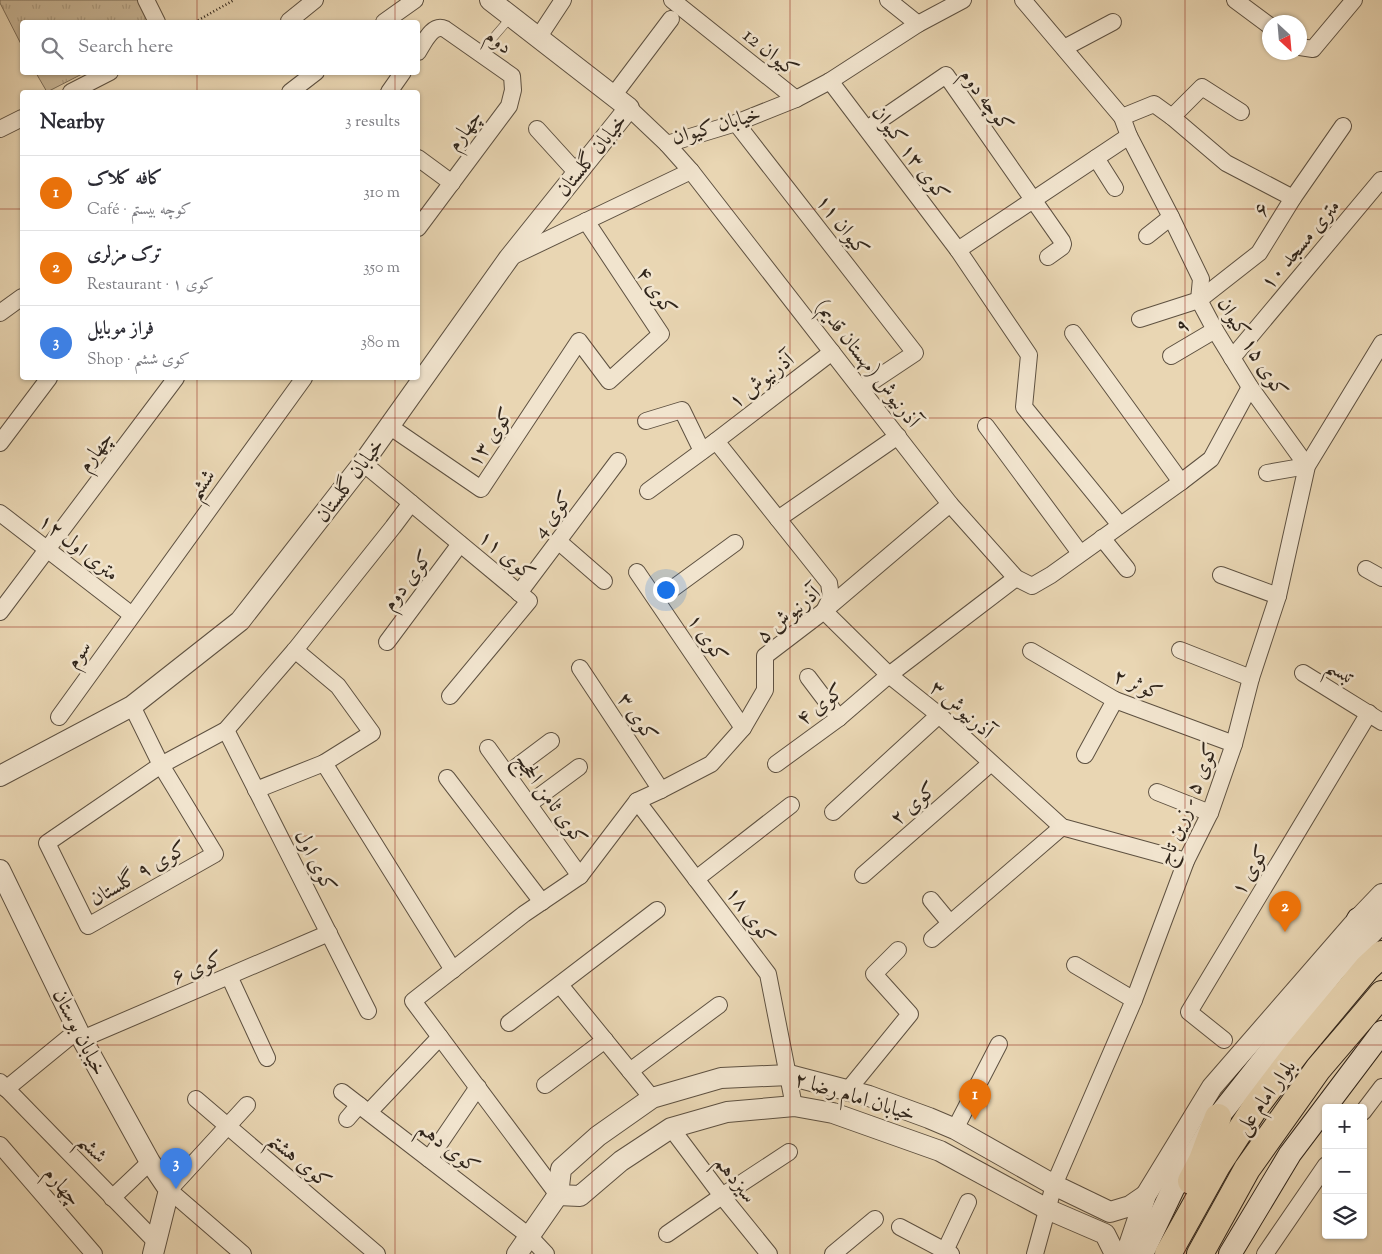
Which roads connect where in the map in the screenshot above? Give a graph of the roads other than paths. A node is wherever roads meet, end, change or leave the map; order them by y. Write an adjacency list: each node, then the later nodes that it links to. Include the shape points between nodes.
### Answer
1 (146, 0): 14 (street)
2 (315, 0): 15 (street)
3 (415, 0): 16 (street)
4 (490, 0): 12 (street, خیابان کیوان)
5 (563, 0): 20 (street)
6 (672, 0): 34 (street, کیوان 12)
7 (888, 0): 19 (street)
8 (962, 0): 19 (street, خیابان کیوان)
9 (1023, 0): 21 (street, کوی ۱۵ کیوان)
10 (1236, 0): 17 (street)
11 (1354, 0): 22 (street, via 1313,49)
12 (511, 16): 20 (street, خیابان کیوان); 24 (lane)
13 (671, 19): 33 (street)
14 (156, 20)
15 (290, 20)
16 (387, 20)
17 (1262, 20)
18 (1112, 22): 21 (street)
19 (918, 24): 29 (street, خیابان کیوان)
20 (538, 38): 33 (street, خیابان کیوان)
21 (1064, 48): 37 (street, کوی ۱۵ کیوان)
22 (1307, 48)
23 (420, 49): 24 (street, دوم, via 435,28 440,27)
24 (480, 53): 28 (street, دوم)
25 (104, 75): 30 (street)
26 (312, 75): 31 (street)
27 (401, 75): 32 (street)
28 (512, 76): 52 (street, چهارم, via 509,106)
29 (830, 81): 34 (street, خیابان کیوان); 43 (street, کوی ۱۳ کیوان)
30 (75, 90)
31 (293, 90)
32 (390, 90)
33 (613, 96): 35 (street, خیابان کیوان)
34 (796, 99): 40 (street, خیابان کیوان)
35 (629, 108): 46 (street, خیابان کیوان); 50 (street, خیابان گلستان)
36 (1241, 112): 38 (street, via 1197,83)
37 (1122, 117): 38 (street, via 1154,104); 45 (street, کوی ۱۵ کیوان)
38 (1172, 118): 54 (street, via 1226,163)
39 (20, 119): 44 (street)
40 (736, 123): 46 (street, خیابان کیوان); 78 (street, کیوان ۱۱, via 915,353)
41 (1343, 126): 54 (street, ۶)
42 (537, 129): 50 (street)
43 (867, 129): 55 (street, کوچه دوم, via 946,75); 60 (street, کوی ۱۳ کیوان)
44 (0, 130)
45 (1129, 136): 47 (street); 56 (street, کوی ۱۵ کیوان)
46 (667, 144): 49 (street, آذرنیوش (مهستان قدیم))
47 (1096, 158): 53 (street); 55 (street)
48 (420, 159): 52 (street)
49 (691, 171): 57 (street); 71 (street, آذرنیوش (مهستان قدیم))
50 (577, 173): 62 (street, خیابان گلستان)
51 (1381, 180): 73 (street, ۱۰ متری مسجد)
52 (452, 183): 58 (street, چهارم)
53 (1114, 188)
54 (1292, 198): 64 (street, ۶, via 1259,253)
55 (1034, 200): 60 (street); 61 (street, via 1063,244)
56 (1171, 217): 59 (street); 64 (street, کوی ۱۵ کیوان, via 1201,279)
57 (586, 221): 62 (street); 69 (street, کوی ۴, via 661,334 609,381)
58 (420, 225)
59 (1147, 236)
60 (958, 250): 96 (street, کوی ۱۳ کیوان, via 1029,355 1024,407)
61 (1048, 257)
62 (509, 258): 80 (street, خیابان گلستان)
63 (20, 299): 65 (street)
64 (1200, 300): 66 (street); 67 (street, کوی ۱۵ کیوان)
65 (0, 314)
66 (1140, 319)
67 (1215, 330): 72 (street, ۹); 73 (street, کوی ۱۵ کیوان)
68 (1073, 333): 90 (street)
69 (579, 341): 80 (street, کوی ۱۳, via 481,489)
70 (1382, 342): 88 (street, کوی ۵ - زرین تاج)
71 (832, 352): 78 (street, آذرنیوش (مهستان قدیم)); 83 (street, آذرنیوش ۱)
72 (1171, 356)
73 (1232, 358): 77 (street, کوی ۱۵ کیوان)
74 (47, 380): 84 (street)
75 (174, 380): 101 (street, چهارم)
76 (303, 380): 115 (street, ششم)
77 (1250, 387): 88 (street, کوی ۱۵ کیوان); 90 (street, via 1211,459)
78 (861, 389): 82 (street, آذرنیوش (مهستان قدیم))
79 (646, 421): 85 (street, via 682,410)
80 (389, 426): 87 (street, خیابان گلستان)
81 (986, 426): 102 (street)
82 (898, 436): 93 (street, آذرنیوش (مهستان قدیم)); 95 (street)
83 (716, 441): 85 (street, آذرنیوش ۱); 95 (street)
84 (0, 443)
85 (702, 452): 91 (street, آذرنیوش ۱)
86 (618, 461): 98 (street, کوی 4)
87 (363, 463): 92 (street, کوی ۱۱); 127 (street, خیابان گلستان, via 240,621)
88 (1307, 466): 89 (street); 111 (street, کوی ۵ - زرین تاج)
89 (1267, 474)
90 (1181, 482): 96 (street)
91 (648, 491)
92 (411, 502): 99 (street, کوی ۱۱); 117 (street)
93 (950, 504): 107 (street, آذرنیوش (مهستان قدیم)); 113 (street, آذرنیوش ۵)
94 (0, 513): 101 (street, ۱۲ متری اول)
95 (778, 519): 113 (street, via 829,583 831,597)
96 (1120, 525): 97 (street)
97 (1102, 538): 102 (street); 103 (street)
98 (558, 541): 109 (street); 110 (street, کوی 4)
99 (460, 544): 110 (street, کوی ۱۱); 116 (street, کوی دوم)
100 (735, 544): 112 (street)
101 (47, 549): 114 (street, چهارم); 115 (street, ۱۲ متری اول)
102 (1080, 553): 107 (street, via 1032,586)
103 (1127, 569)
104 (1366, 569): 108 (street)
105 (637, 572): 112 (street, کوی ۱)
106 (1222, 575): 111 (street)
107 (1016, 578): 122 (street)
108 (1382, 578)
109 (604, 581)
110 (519, 593): 125 (street, کوی ۱۱, via 529,602)
111 (1278, 596): 124 (street, کوی ۵ - زرین تاج)
112 (657, 600): 132 (street, کوی ۱)
113 (824, 611): 122 (street, آذرنیوش ۳); 132 (street, آذرنیوش ۵, via 765,656 765,690)
114 (0, 612)
115 (132, 615): 129 (street, سوم)
116 (387, 642)
117 (295, 650): 133 (street); 138 (street, via 338,686 372,733)
118 (1180, 650): 124 (street)
119 (1031, 651): 126 (street, کوثر ۲)
120 (580, 668): 147 (street, کوی ۳)
121 (1303, 673): 130 (street, تبسم)
122 (889, 675): 128 (street, آذرنیوش ۳); 131 (street, کوی ۴)
123 (808, 677): 131 (street)
124 (1251, 678): 135 (street, کوی ۵ - زرین تاج)
125 (450, 696)
126 (1115, 700): 135 (street, کوثر ۲); 137 (street)
127 (132, 706): 141 (street, کوی ۹ گلستان); 144 (street, خیابان گلستان)
128 (939, 716): 139 (street, آذرنیوش ۳); 152 (street)
129 (59, 717)
130 (1376, 717): 185 (street, کوی ۱, via 1189,1012)
131 (839, 718): 140 (street, کوی ۴)
132 (743, 728): 147 (street, آذرنیوش ۵, via 711,764)
133 (226, 730): 141 (street, کوی ۹ گلستان); 146 (street, کوی اول)
134 (550, 741): 143 (street)
135 (1234, 744): 153 (street, کوی ۵ - زرین تاج)
136 (488, 748): 143 (street, کوی ثامن الحجج)
137 (1085, 755)
138 (324, 763): 146 (street); 173 (street)
139 (991, 763): 154 (street, آذرنیوش ۳); 157 (street, کوی ۲)
140 (776, 764)
141 (161, 765): 141 (street, کوی ۹ گلستان, via 47,843 88,926 215,854)
142 (579, 767): 150 (street)
143 (507, 774): 150 (street, کوی ثامن الحجج)
144 (0, 776)
145 (447, 778): 162 (street)
146 (256, 790): 168 (street, کوی اول)
147 (661, 790): 149 (street, آذرنیوش ۵)
148 (1157, 792): 153 (street)
149 (637, 801): 158 (street); 159 (street, کوی ۱۸)
150 (529, 804): 158 (street, کوی ثامن الحجج)
151 (791, 805): 159 (street)
152 (833, 812)
153 (1210, 813): 155 (street, کوی ۵ - زرین تاج)
154 (1062, 827): 155 (street, آذرنیوش ۳); 167 (street)
155 (1186, 861): 177 (street, کوی ۵ - زرین تاج)
156 (0, 870): 182 (street, خیابان بوستان)
157 (863, 875)
158 (580, 876): 162 (street)
159 (696, 879): 189 (street, کوی ۱۸, via 768,974)
160 (1382, 894): 165 (street)
161 (931, 900): 167 (street)
162 (542, 902): 173 (street)
163 (1382, 909): 165 (main road)
164 (657, 910): 175 (street)
165 (1358, 919): 215 (street, via 1212,1087)
166 (1382, 921): 202 (main road, via 1333,972)
167 (950, 922): 169 (street)
168 (329, 934): 174 (street, کوی ۶); 179 (street, کوی اول)
169 (932, 939)
170 (898, 950): 194 (street, via 874,974 910,1014)
171 (1382, 954): 238 (highway, بلوار امام علی, via 1297,1052 1256,1106 1217,1166)
172 (1075, 965): 177 (street)
173 (453, 970): 183 (street, via 413,1000)
174 (229, 976): 182 (street, کوی ۶); 187 (street)
175 (560, 985): 180 (street); 184 (street)
176 (1382, 994): 239 (highway, بلوار امام علی, via 1318,1069 1247,1169)
177 (1134, 1000): 212 (street, کوی ۵ - زرین تاج)
178 (719, 1005): 188 (street)
179 (368, 1011)
180 (509, 1024)
181 (1382, 1032): 240 (main road, via 1290,1154)
182 (80, 1035): 190 (street, کوی ۶); 210 (street, خیابان بوستان)
183 (440, 1037): 192 (street); 201 (street)
184 (605, 1040): 188 (street); 191 (street)
185 (1224, 1040)
186 (999, 1044): 206 (street)
187 (267, 1058)
188 (630, 1071): 196 (street)
189 (789, 1075): 194 (street, خیابان امام رضا ۲); 196 (street, خیابان امام رضا ۲, via 721,1078); 199 (street, کوی ۱۸)
190 (3, 1085): 217 (street, ششم)
191 (546, 1085)
192 (478, 1087): 209 (street); 214 (street)
193 (1382, 1087): 200 (street)
194 (848, 1090): 206 (street, خیابان امام رضا ۲)
195 (342, 1092): 201 (street, کوی دهم)
196 (652, 1098): 214 (street, خیابان امام رضا ۲, via 598,1136 561,1169)
197 (196, 1099): 204 (street, کوی هشتم)
198 (247, 1105): 204 (street)
199 (794, 1106): 205 (street, خیابان امام رضا ۲, via 727,1112); 219 (street, خیابان امام رضا ۲, via 833,1113 940,1151)
200 (1367, 1107)
201 (364, 1109): 203 (street); 209 (street, کوی دهم, via 391,1139)
202 (1218, 1117): 236 (main road, via 1173,1189); 237 (highway, via 1202,1160)
203 (347, 1119)
204 (228, 1126): 213 (street); 228 (street, کوی هشتم)
205 (671, 1128): 214 (street, خیابان امام رضا ۲, via 621,1161 580,1196); 216 (street, سیزدهم)
206 (955, 1129): 212 (street, خیابان امام رضا ۲)
207 (0, 1145): 226 (street, چهارم)
208 (789, 1152): 216 (street)
209 (429, 1159): 223 (street, کوی دهم)
210 (150, 1162): 213 (street, خیابان بوستان); 217 (street)
211 (1322, 1172): 241 (street)
212 (1054, 1185): 215 (street, خیابان امام رضا ۲, via 1110,1212 1130,1206); 219 (street, کوی ۵ - زرین تاج)
213 (170, 1190): 224 (street); 227 (street)
214 (558, 1195): 223 (street, خیابان امام رضا ۲)
215 (1146, 1195): 235 (street)
216 (722, 1196): 222 (street); 231 (street, سیزدهم)
217 (112, 1198): 224 (street, ششم)
218 (968, 1202): 225 (street)
219 (1047, 1209): 233 (street, کوی ۵ - زرین تاج); 234 (street, خیابان امام رضا ۲, via 1105,1234)
220 (875, 1219): 232 (street)
221 (900, 1227): 225 (street)
222 (667, 1234)
223 (529, 1236): 229 (street, خیابان امام رضا ۲); 230 (street, کوی دهم)
224 (155, 1248)
225 (948, 1252)
226 (94, 1254)
227 (243, 1254)
228 (377, 1254)
229 (517, 1254)
230 (546, 1254)
231 (769, 1254)
232 (833, 1254)
233 (1034, 1254)
234 (1114, 1254)
235 (1126, 1254)
236 (1142, 1254)
237 (1157, 1254)
238 (1168, 1254)
239 (1200, 1254)
240 (1230, 1254)
241 (1266, 1254)

